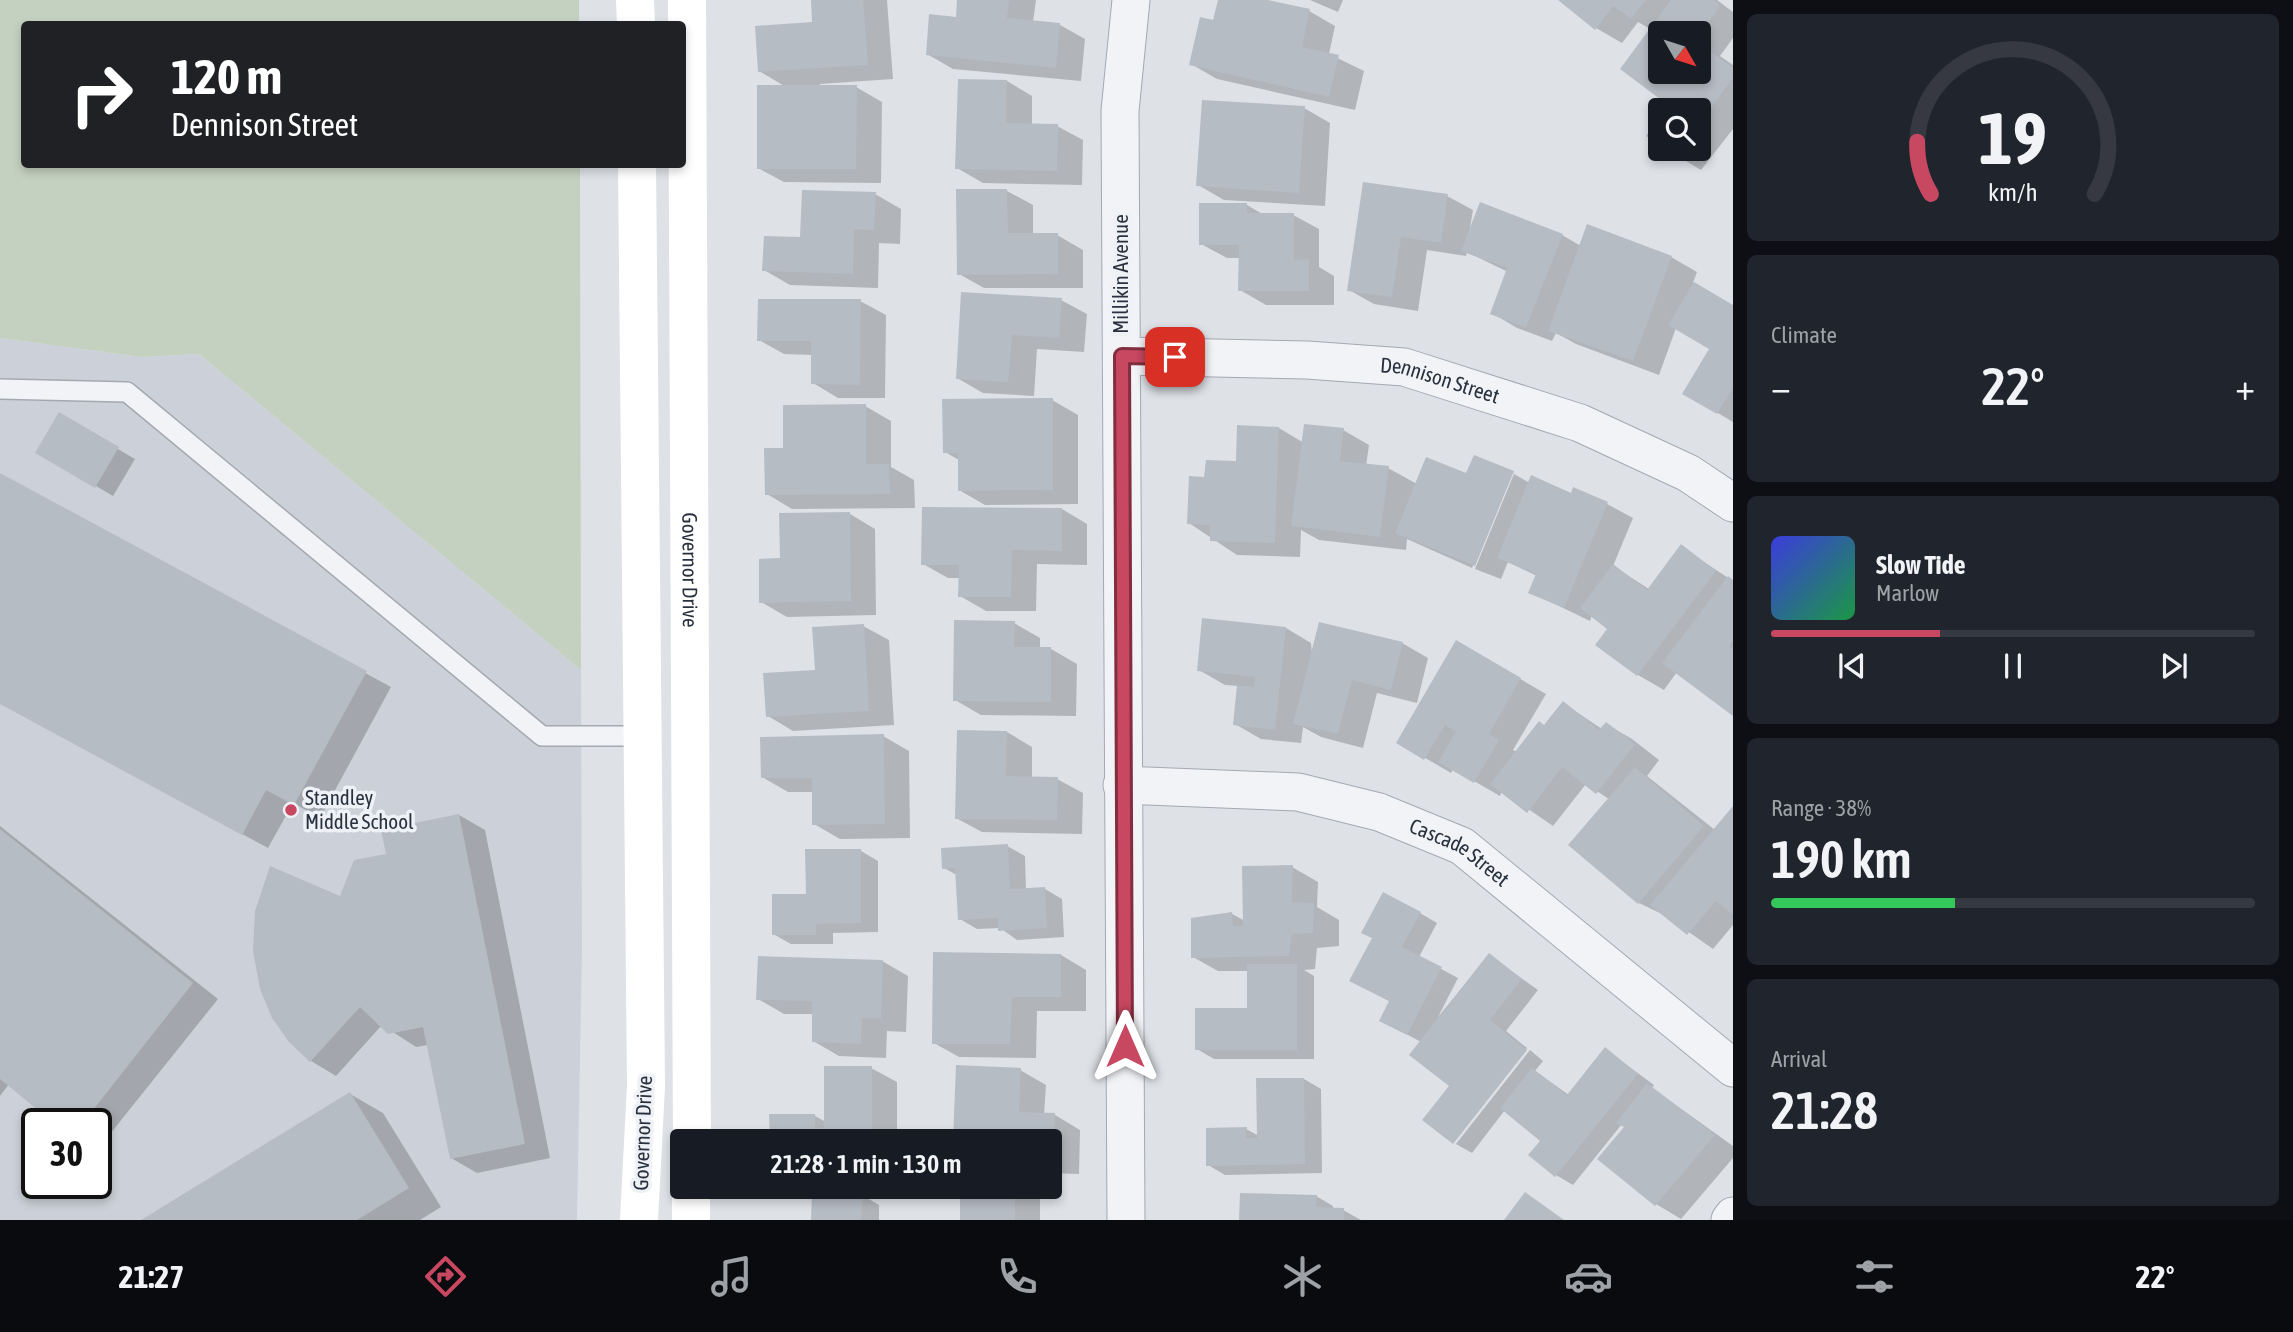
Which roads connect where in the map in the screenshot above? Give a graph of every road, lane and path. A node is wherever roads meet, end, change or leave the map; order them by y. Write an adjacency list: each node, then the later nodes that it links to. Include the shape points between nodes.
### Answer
1 (635, 0): 4 (main road)
2 (687, 0): 12 (main road, Governor Drive)
3 (1131, 0): 6 (street, Millikin Avenue, via 1120,111)
4 (636, 21)
5 (637, 168): 9 (main road, Governor Drive)
6 (1122, 356): 8 (street, Dennison Street, via 1404,367 1580,423 1688,474); 10 (street, Millikin Avenue)
7 (0, 389): 9 (lane, via 127,392 542,736)
8 (1733, 503)
9 (641, 736): 14 (main road, Governor Drive, via 646,1086)
10 (1122, 785): 11 (street, Cascade Street, via 1298,792 1379,812 1462,846); 16 (street, Millikin Avenue)
11 (1733, 1068)
12 (692, 1129)
13 (691, 1199): 15 (main road)
14 (639, 1220)
15 (691, 1220)
16 (1126, 1220)

